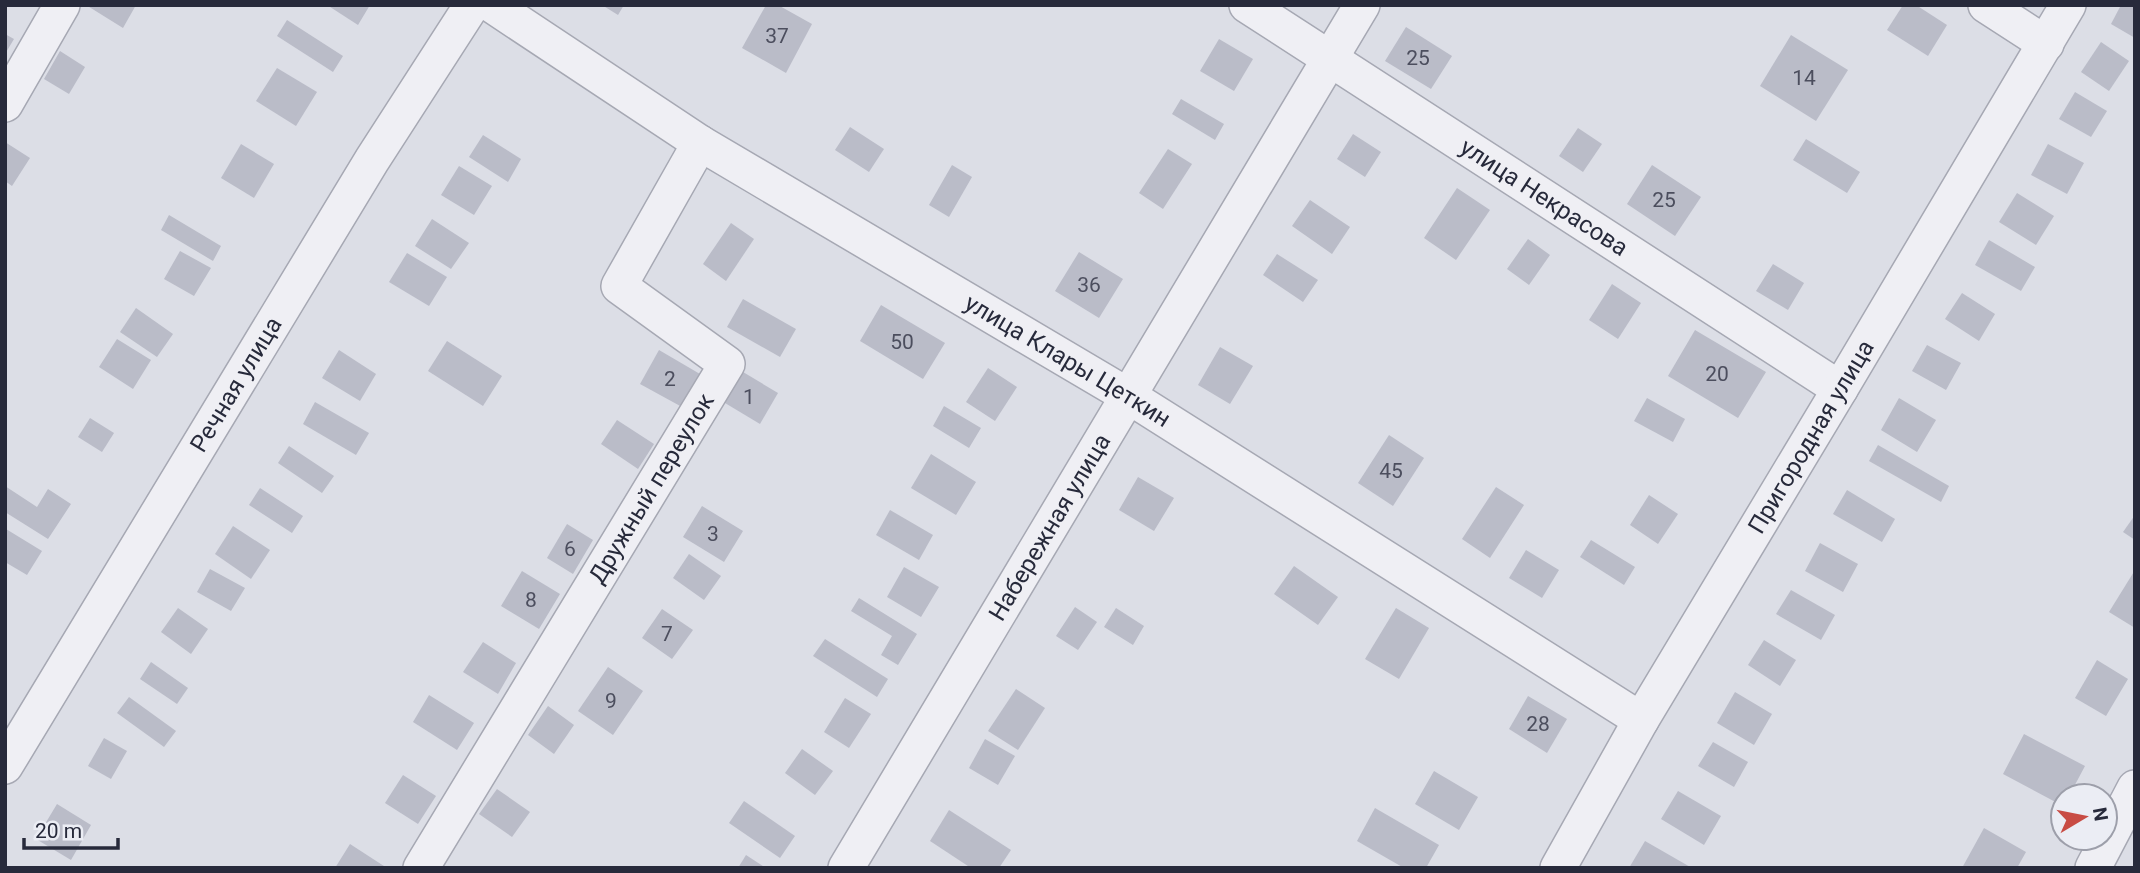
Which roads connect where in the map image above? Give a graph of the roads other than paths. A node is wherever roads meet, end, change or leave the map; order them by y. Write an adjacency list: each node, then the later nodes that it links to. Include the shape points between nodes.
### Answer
1 (62, 5): 10 (street)
2 (472, 5): 15 (street, Речная улица, via 372,160)
3 (492, 5): 11 (street, улица Клары Цеткин)
4 (1247, 5): 9 (street, улица Некрасова)
5 (1362, 5): 9 (street, Набережная улица)
6 (1986, 5): 8 (street)
7 (2068, 5): 8 (street, Пригородная улица)
8 (2046, 44): 12 (street, Пригородная улица)
9 (1331, 59): 12 (street, улица Некрасова); 13 (street, Набережная улица)
10 (5, 104)
11 (700, 144): 13 (street, улица Клары Цеткин); 17 (street, Дружный переулок, via 619,286 727,365)
12 (1840, 389): 14 (street, Пригородная улица)
13 (1130, 397): 14 (street, улица Клары Цеткин); 18 (street, Набережная улица)
14 (1641, 720): 19 (street, Пригородная улица)
15 (5, 766)
16 (2135, 788): 20 (street)
17 (421, 868)
18 (846, 868)
19 (1558, 868)
20 (2093, 868)

